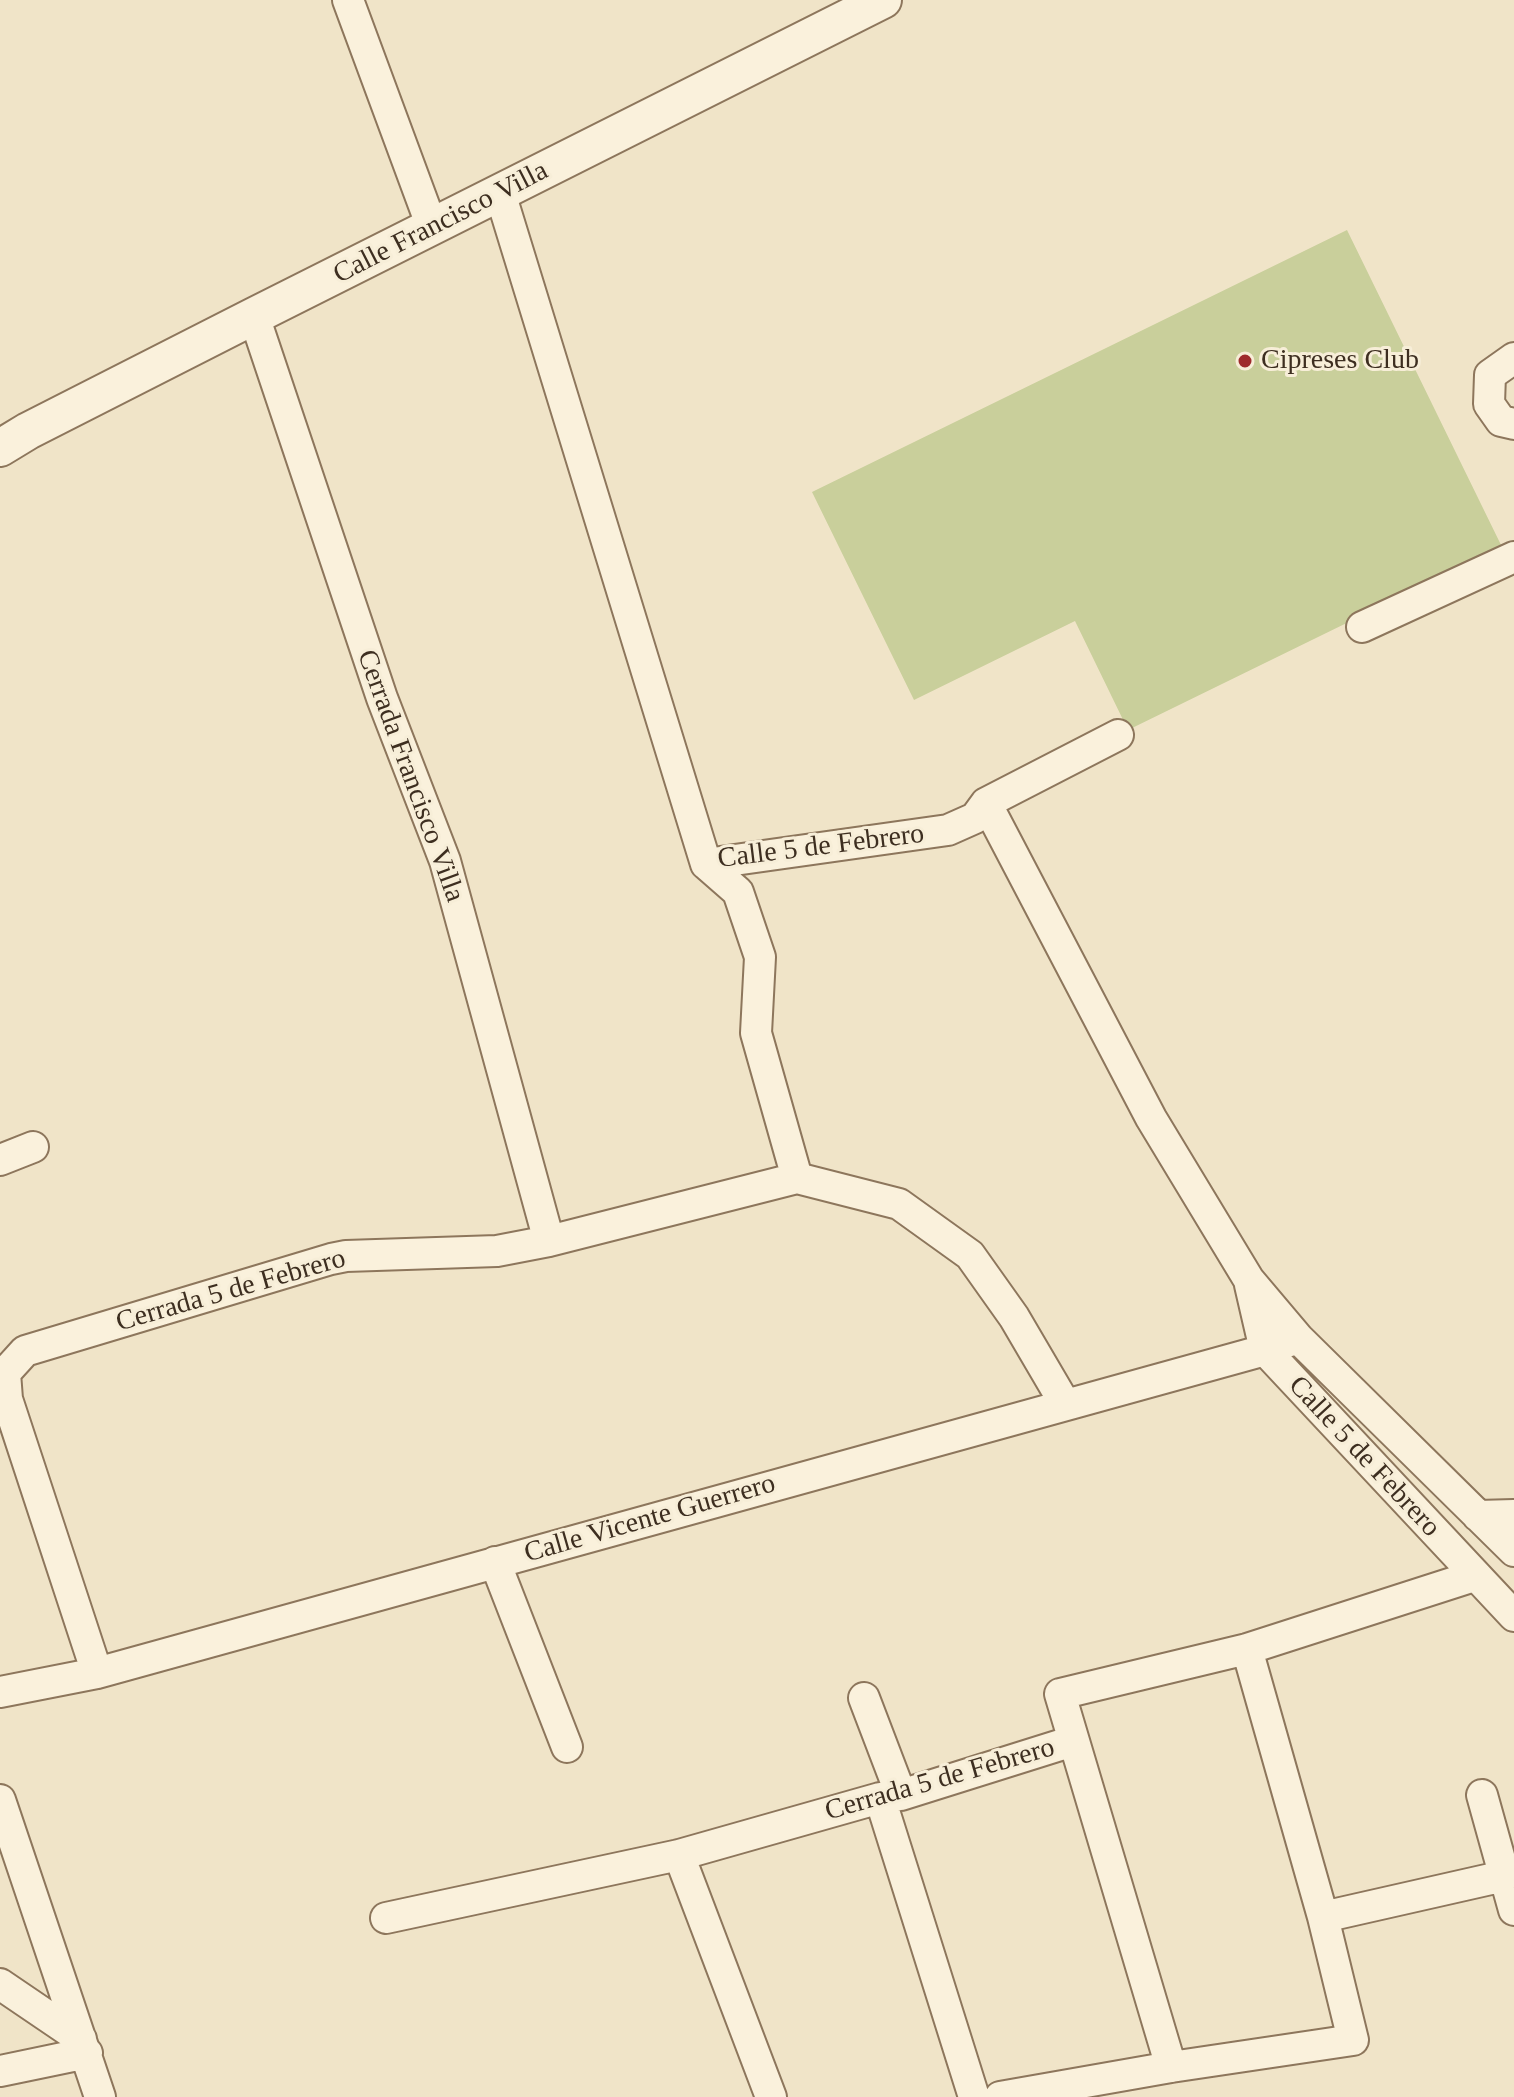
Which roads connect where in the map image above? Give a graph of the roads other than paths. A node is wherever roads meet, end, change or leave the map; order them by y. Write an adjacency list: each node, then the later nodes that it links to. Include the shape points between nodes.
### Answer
1 (348, 0): 4 (street)
2 (883, 0): 3 (street, Calle Francisco Villa)
3 (500, 193): 4 (street, Calle Francisco Villa); 13 (street, Calle 5 de Febrero)
4 (432, 227): 5 (street, Calle Francisco Villa)
5 (254, 316): 8 (street, Calle Francisco Villa); 17 (street, Cerrada Francisco Villa, via 382,698 445,861)
6 (1514, 358): 7 (street, via 1490,375 1489,404 1501,421)
7 (1514, 424)
8 (0, 448)
9 (1514, 557): 10 (street)
10 (1362, 627)
11 (1118, 735): 12 (street)
12 (986, 803): 13 (street, Calle 5 de Febrero, via 975,818 948,830); 18 (street, Calle 5 de Febrero, via 1151,1118)
13 (706, 864): 16 (street, via 738,892 760,957 756,1033)
14 (33, 1147): 15 (street)
15 (0, 1160)
16 (797, 1178): 17 (street, Cerrada 5 de Febrero); 21 (street, via 899,1204 970,1255)
17 (549, 1241): 29 (street, Cerrada 5 de Febrero, via 470,1253 331,1259 25,1351 5,1373 7,1399)
18 (1249, 1280): 19 (street, Calle 5 de Febrero); 20 (street, Calle 5 de Febrero)
19 (1298, 1338): 20 (street, Calle Vicente Guerrero); 23 (street, Calle 5 de Febrero)
20 (1265, 1350): 21 (street, Calle Vicente Guerrero); 26 (street, Calle 5 de Febrero)
21 (1065, 1404): 25 (street, Calle Vicente Guerrero)
22 (1514, 1515): 23 (street)
23 (1478, 1516): 24 (street, Calle 5 de Febrero)
24 (1514, 1551)
25 (495, 1562): 29 (street, Calle Vicente Guerrero); 33 (street)
26 (1474, 1576): 27 (street, Calle 5 de Febrero); 28 (street, Cerrada 5 de Febrero)
27 (1514, 1616)
28 (1247, 1649): 32 (street, Cerrada 5 de Febrero, via 1060,1694); 40 (street)
29 (97, 1673): 30 (street, Calle Vicente Guerrero)
30 (0, 1692)
31 (864, 1698): 35 (street)
32 (1073, 1741): 35 (street, Cerrada 5 de Febrero); 44 (street)
33 (567, 1747)
34 (1482, 1795): 38 (street)
35 (891, 1796): 37 (street, Cerrada 5 de Febrero); 48 (street)
36 (0, 1800): 43 (street)
37 (679, 1855): 41 (street, Cerrada 5 de Febrero); 47 (street)
38 (1504, 1876): 39 (street); 40 (street)
39 (1514, 1910)
40 (1323, 1917): 44 (street, via 1353,2040)
41 (386, 1918)
42 (0, 1984): 43 (street)
43 (84, 2046): 45 (street); 46 (street)
44 (1171, 2067): 49 (street)
45 (0, 2071)
46 (100, 2097)
47 (771, 2097)
48 (974, 2097)
49 (1000, 2097)

